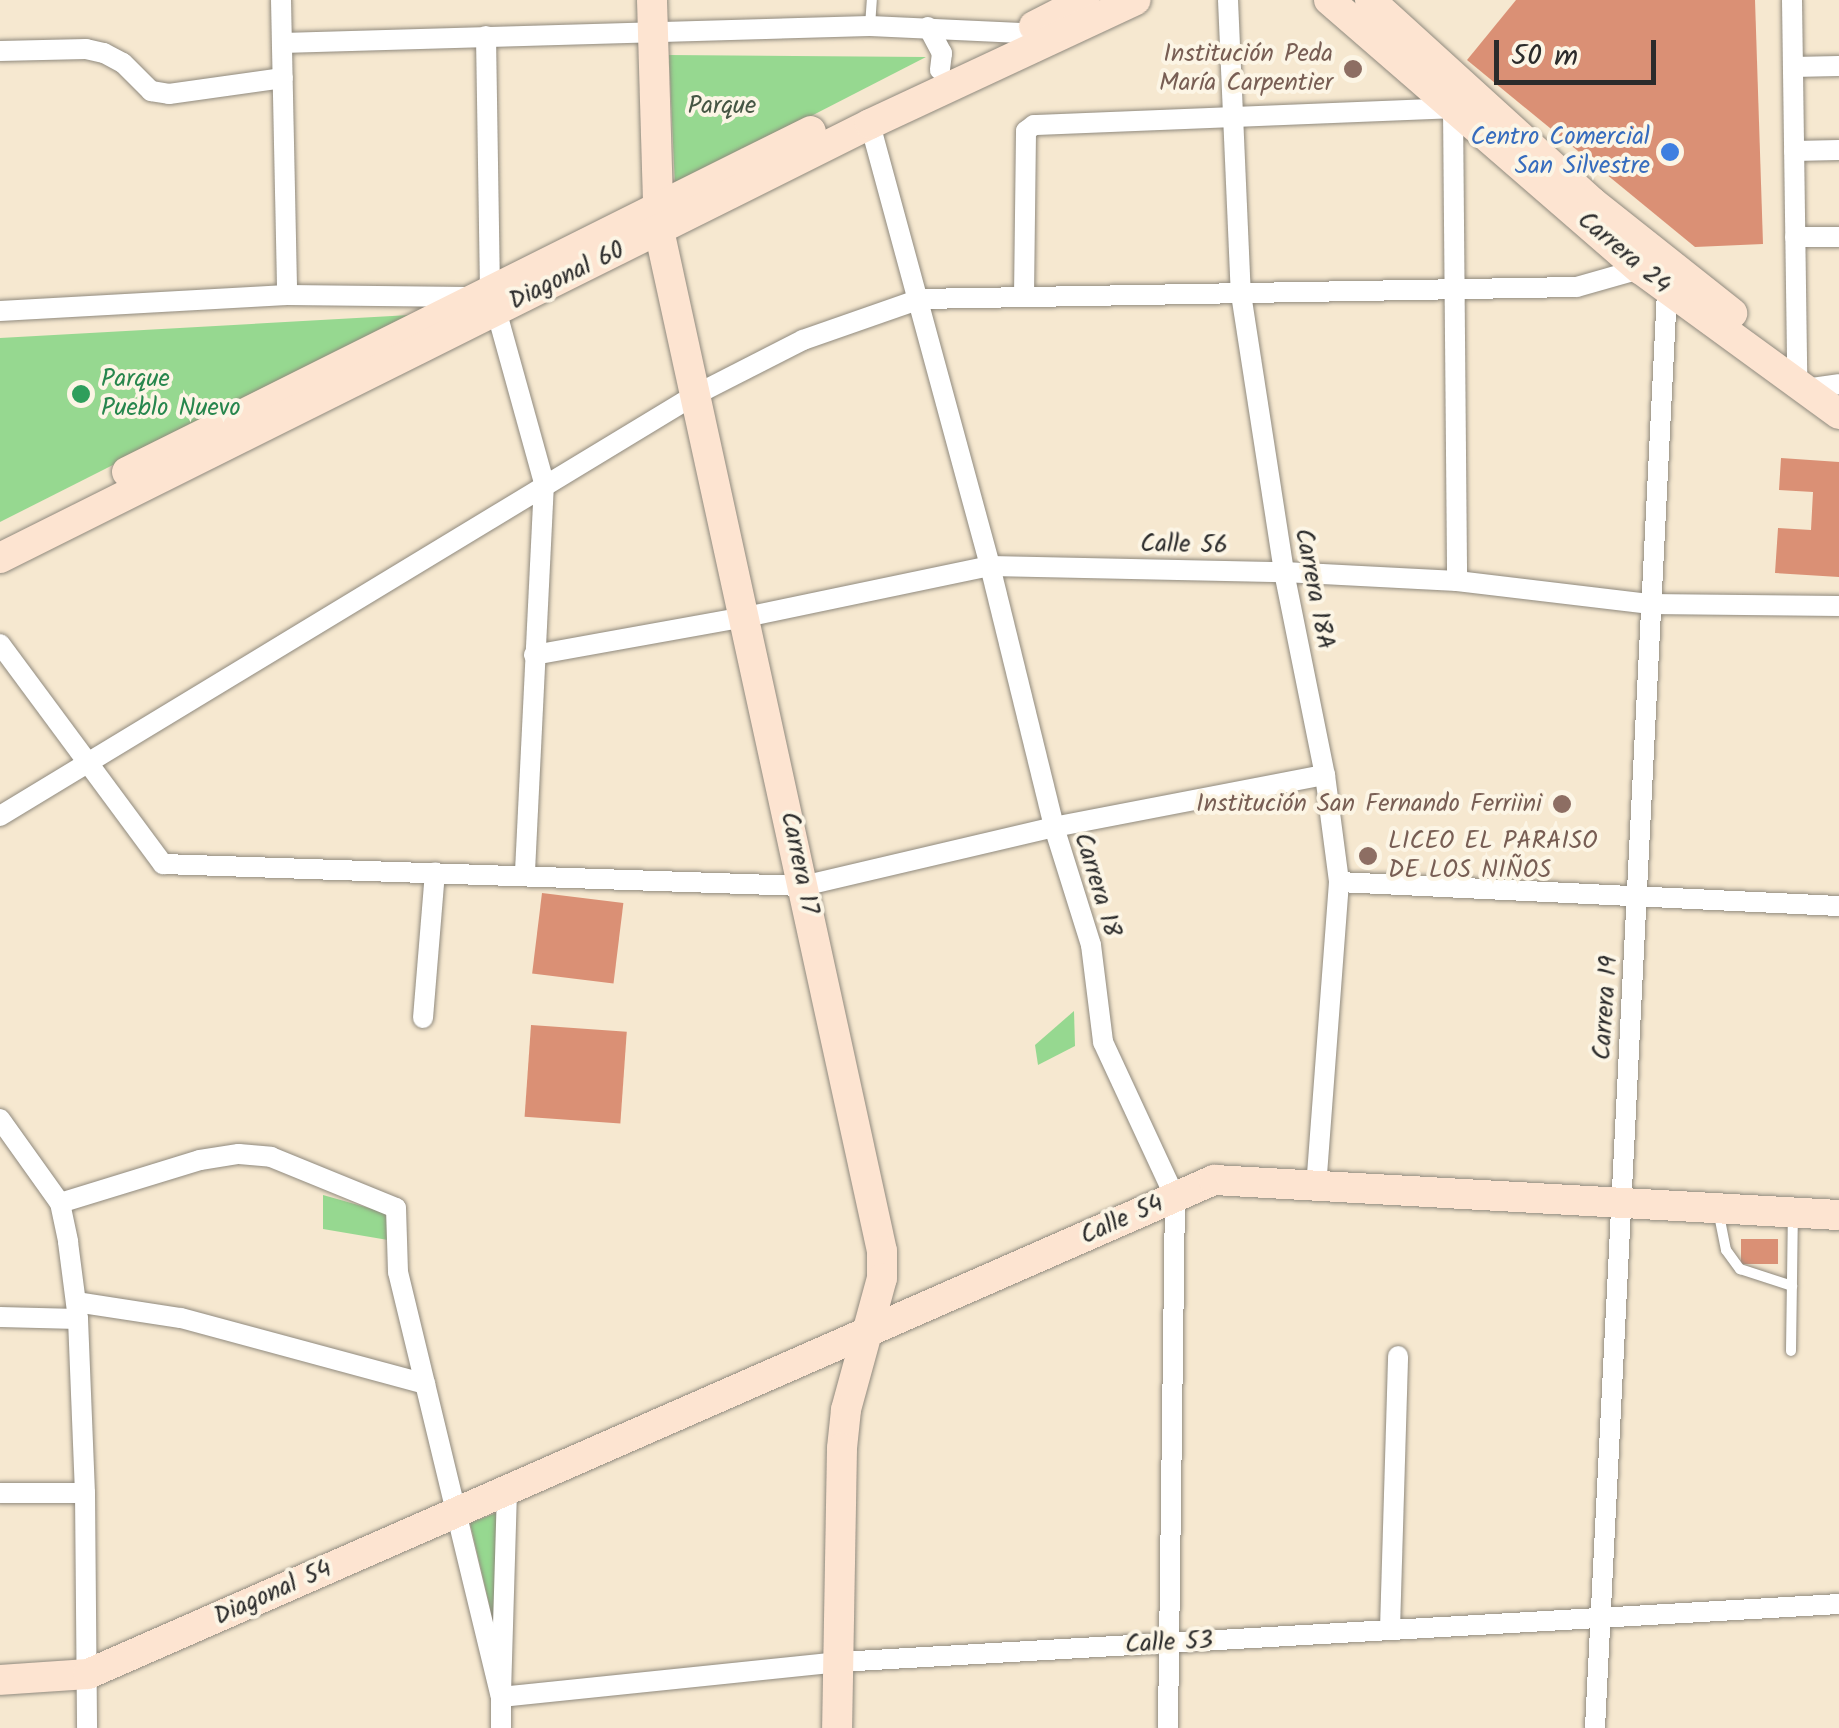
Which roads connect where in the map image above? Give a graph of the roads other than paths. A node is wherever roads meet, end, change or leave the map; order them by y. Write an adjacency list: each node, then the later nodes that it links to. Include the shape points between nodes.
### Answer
1 (281, 0): 15 (street)
2 (652, 0): 12 (street, Carrera 17)
3 (872, 0): 10 (lane)
4 (1085, 0): 13 (street, Diagonal 60)
5 (1136, 0): 23 (street, Diagonal 60)
6 (1228, 0): 22 (street, Carrera 18A)
7 (1328, 0): 21 (street, Carrera 24)
8 (1370, 0): 38 (street, Carrera 24, via 1592,202)
9 (1792, 0): 18 (street)
10 (870, 26): 11 (street); 12 (street)
11 (928, 27): 13 (street); 19 (street, via 942,54)
12 (653, 33): 14 (street); 26 (street, Carrera 17)
13 (1021, 33): 19 (street, Diagonal 60)
14 (486, 36): 15 (street); 35 (street)
15 (282, 43): 20 (street)
16 (0, 51): 20 (street, via 104,53 150,91 169,94)
17 (1839, 66): 18 (street)
18 (1792, 68): 25 (street)
19 (940, 70): 26 (street, Diagonal 60)
20 (284, 78): 32 (street)
21 (1454, 108): 22 (street); 29 (street, Carrera 24); 30 (street)
22 (1235, 117): 33 (street, Carrera 18A); 34 (street, via 1034,125 1026,132)
23 (870, 124): 26 (street, Diagonal 60); 36 (street, Carrera 18)
24 (1839, 150): 25 (street)
25 (1794, 152): 27 (street)
26 (657, 218): 35 (street, Diagonal 60); 39 (street, Carrera 17)
27 (1795, 237): 28 (street); 38 (street)
28 (1839, 237)
29 (1640, 269): 30 (street, via 1577,288); 31 (street, Carrera 24)
30 (1453, 290): 33 (street); 46 (street)
31 (1667, 290): 38 (street, Carrera 24); 47 (street, Carrera 19)
32 (287, 294): 35 (street); 37 (street)
33 (1240, 294): 34 (street); 45 (street, Carrera 18A)
34 (1024, 296): 36 (street)
35 (486, 298): 41 (street); 42 (street, Diagonal 60); 43 (street, Diagonal 60)
36 (920, 299): 39 (street, via 803,340); 44 (street, Carrera 18)
37 (0, 310)
38 (1817, 382): 40 (street, Carrera 24)
39 (695, 395): 41 (street); 49 (street, Carrera 17)
40 (1839, 414)
41 (544, 483): 51 (street); 52 (street)
42 (0, 536)
43 (0, 558)
44 (990, 566): 45 (street, Calle 56); 49 (street, Calle 56); 55 (street, Carrera 18)
45 (1284, 572): 46 (street, Calle 56); 53 (street, Carrera 18A)
46 (1457, 581): 47 (street, Calle 56)
47 (1649, 604): 48 (street, Calle 56); 60 (street, Carrera 19)
48 (1839, 606)
49 (746, 618): 51 (street, Calle 56); 59 (street, Carrera 17)
50 (0, 644): 52 (street)
51 (534, 655): 57 (street)
52 (84, 762): 54 (street); 56 (street, via 162,864)
53 (1326, 775): 55 (street); 58 (street, Carrera 18A)
54 (0, 816)
55 (1054, 827): 59 (street); 65 (street, Carrera 18, via 1091,945 1103,1042)
56 (435, 872): 57 (street); 62 (street)
57 (525, 874): 59 (street)
58 (1339, 882): 60 (street); 64 (street, Carrera 18A)
59 (803, 886): 74 (street, Carrera 17, via 882,1251)
60 (1638, 895): 61 (street); 67 (street, Carrera 19)
61 (1839, 906)
62 (423, 1018)
63 (0, 1118): 66 (street)
64 (1316, 1187): 65 (street, Calle 54, via 1214,1180); 67 (street, Calle 54)
65 (1175, 1197): 74 (street, Calle 54); 85 (street, Carrera 18)
66 (60, 1203): 72 (street); 77 (street, via 239,1154 272,1158 396,1208 398,1272)
67 (1618, 1203): 68 (street, Calle 54); 83 (street, Carrera 19)
68 (1718, 1209): 69 (street, Calle 54); 71 (lane, via 1726,1250 1740,1269)
69 (1793, 1213): 70 (street, Calle 54); 71 (lane)
70 (1839, 1215)
71 (1792, 1286): 75 (lane)
72 (77, 1310): 73 (street); 77 (street, via 181,1318); 80 (street)
73 (0, 1317)
74 (868, 1332): 78 (street, Calle 54); 86 (street, Carrera 17, via 842,1448)
75 (1790, 1351)
76 (1398, 1356): 84 (street)
77 (426, 1384): 81 (street)
78 (506, 1491): 81 (street, Calle 54); 89 (street)
79 (0, 1493): 80 (street)
80 (85, 1493): 87 (street)
81 (457, 1512): 87 (street, Diagonal 54); 89 (street)
82 (1839, 1604): 83 (street, Calle 53)
83 (1600, 1618): 84 (street, Calle 53); 94 (street, Carrera 19)
84 (1390, 1630): 85 (street, Calle 53)
85 (1168, 1643): 86 (street, Calle 53); 93 (street, Carrera 18)
86 (839, 1662): 89 (street, Calle 53); 92 (street, Carrera 17)
87 (88, 1674): 88 (street); 90 (street)
88 (0, 1680)
89 (501, 1698): 91 (street)
90 (87, 1728)
91 (501, 1728)
92 (837, 1728)
93 (1168, 1728)
94 (1595, 1728)

